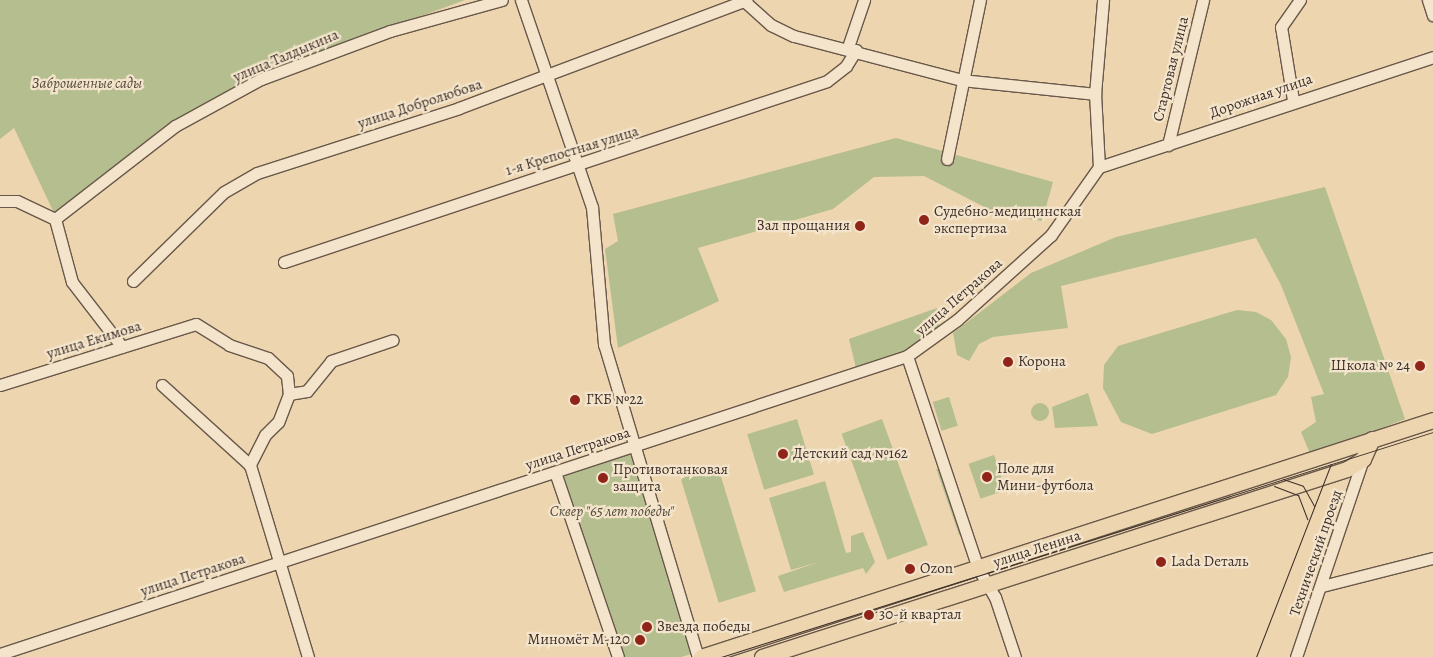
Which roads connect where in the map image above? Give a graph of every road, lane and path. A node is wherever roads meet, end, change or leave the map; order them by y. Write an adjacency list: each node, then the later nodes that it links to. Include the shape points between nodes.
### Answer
1 (502, 0): 22 (street, улица Талдыкина, via 390,31 261,79 175,126)
2 (521, 0): 13 (street)
3 (744, 0): 11 (street, via 770,25 794,36); 13 (street, улица Добролюбова)
4 (864, 0): 11 (street, 1-я Крепостная улица)
5 (980, 0): 14 (street)
6 (1103, 0): 15 (street)
7 (1203, 0): 17 (street, Стартовая улица)
8 (1300, 0): 16 (street, via 1281,27)
9 (1428, 0): 10 (street)
10 (1433, 15)
11 (852, 48): 14 (street); 19 (street, 1-я Крепостная улица, via 846,66 827,81)
12 (1433, 57): 16 (street, Дорожная улица)
13 (544, 78): 19 (street); 24 (street, улица Добролюбова, via 257,172 224,192)
14 (962, 80): 15 (street); 18 (street)
15 (1096, 94): 20 (street)
16 (1293, 100): 17 (street, Дорожная улица)
17 (1168, 145): 20 (street, Дорожная улица)
18 (947, 159)
19 (578, 166): 23 (street, 1-я Крепостная улица); 33 (street, via 592,207 604,344)
20 (1099, 167): 27 (street, улица Петракова, via 1051,235 957,320)
21 (0, 201): 22 (street, via 17,201)
22 (55, 219): 26 (street, via 72,282)
23 (284, 262)
24 (133, 280)
25 (393, 340): 30 (street, via 331,361 307,391)
26 (122, 347): 28 (street, улица Екимова); 30 (street, улица Екимова, via 196,324 229,345 268,358 287,376)
27 (907, 356): 33 (street, улица Петракова); 41 (street)
28 (0, 385)
29 (162, 385): 35 (street)
30 (289, 394): 35 (street, via 278,422 265,435)
31 (1433, 420): 32 (main road, улица Ленина)
32 (1372, 439): 34 (main road); 41 (main road, улица Ленина)
33 (635, 446): 36 (street, улица Петракова); 47 (street)
34 (1362, 459): 37 (main road, улица Ленина); 38 (street, Технический проезд)
35 (250, 466): 40 (street)
36 (555, 472): 40 (street, улица Петракова); 46 (street)
37 (1337, 472): 38 (street); 42 (main road, улица Ленина)
38 (1353, 491): 43 (street, Технический проезд)
39 (1433, 558): 43 (street)
40 (278, 563): 44 (street, улица Петракова); 45 (street)
41 (978, 568): 42 (street); 47 (main road, улица Ленина)
42 (985, 586): 48 (main road, улица Ленина); 49 (street, via 995,597)
43 (1322, 586): 50 (street, Технический проезд)
44 (0, 654)
45 (308, 657)
46 (618, 657)
47 (700, 657)
48 (762, 657)
49 (1015, 657)
50 (1296, 657)

